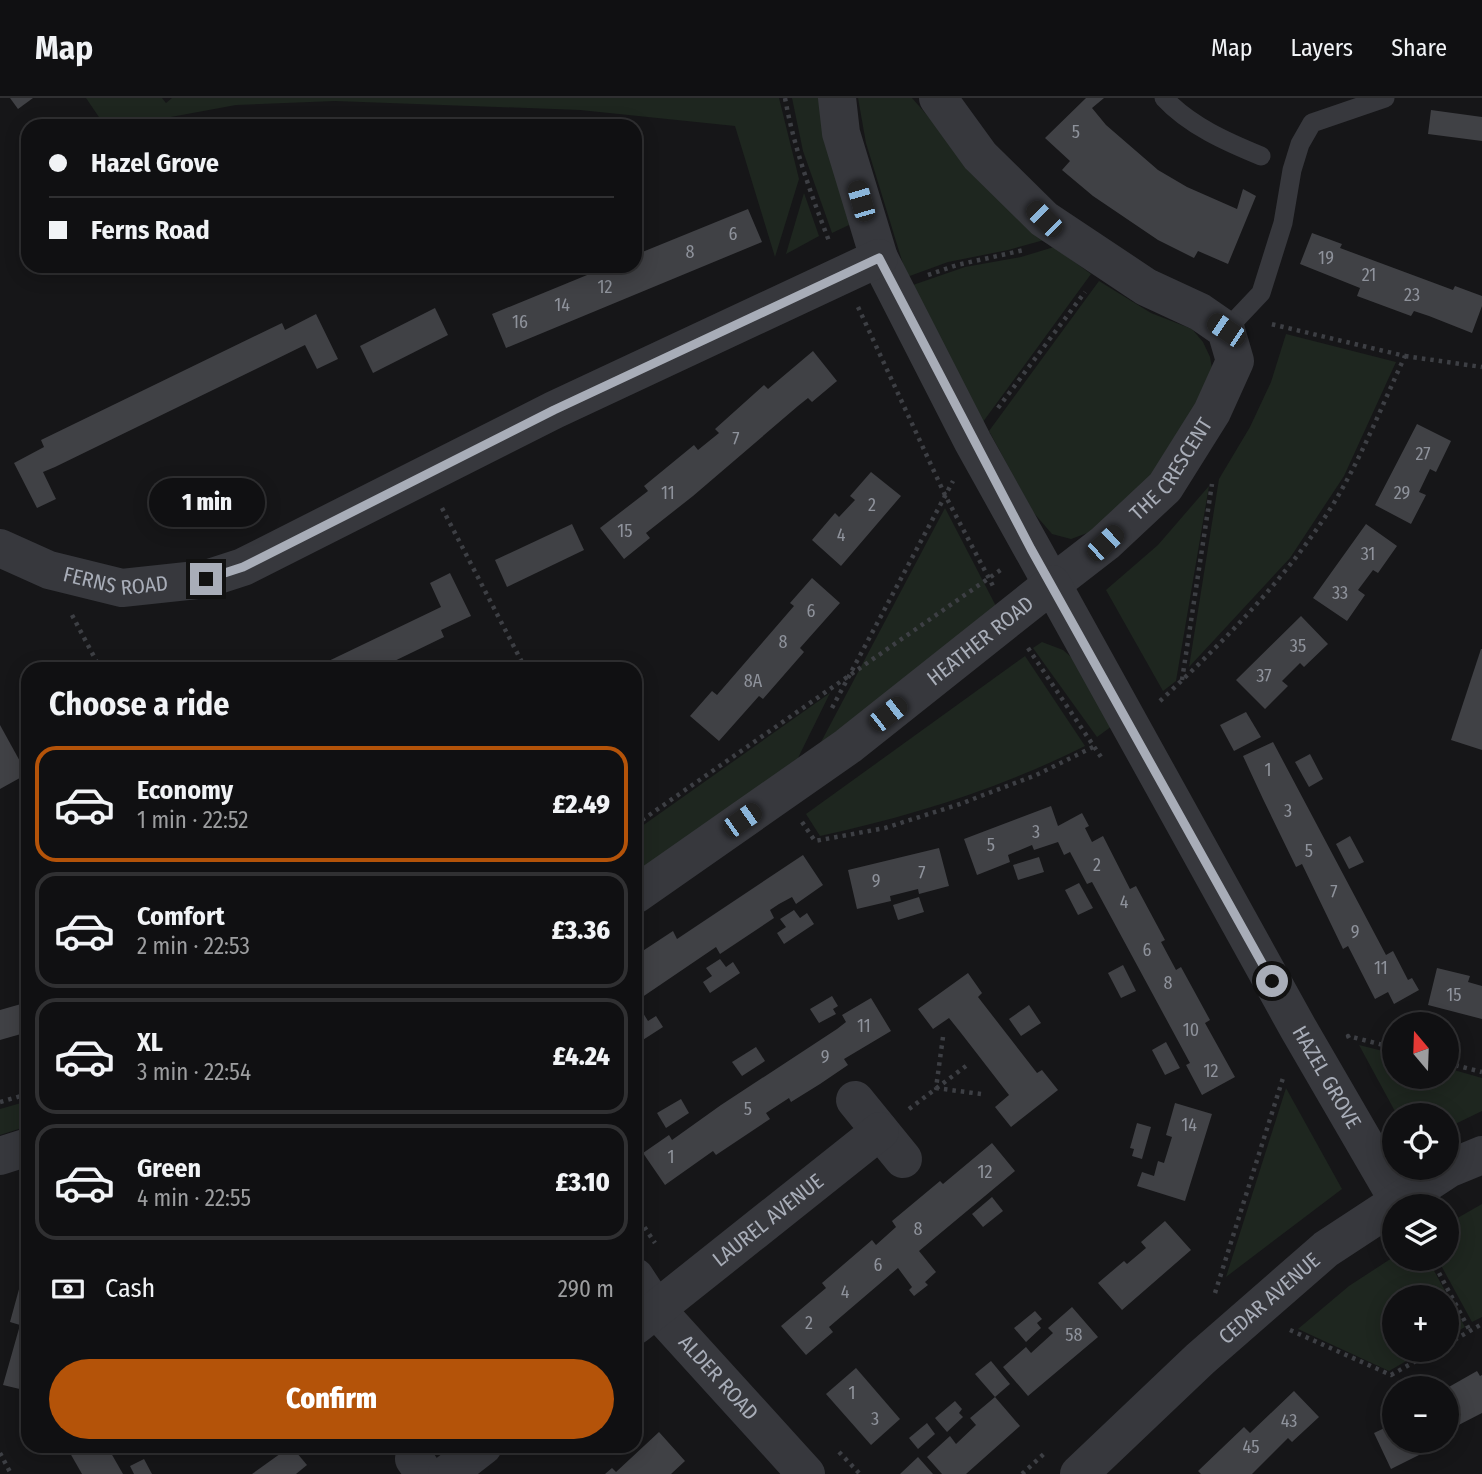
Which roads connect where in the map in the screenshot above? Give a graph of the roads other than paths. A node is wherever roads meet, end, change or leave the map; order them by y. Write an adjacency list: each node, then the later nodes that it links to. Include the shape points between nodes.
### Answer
1 (837, 98): 6 (street, via 841,133)
2 (938, 98): 7 (street, via 980,156 1044,219 1146,287)
3 (1164, 98): 5 (lane, via 1227,142)
4 (1385, 98): 7 (lane, via 1312,123 1300,144 1283,223 1261,293)
5 (1261, 156)
6 (879, 258): 8 (street, FERNS ROAD, via 554,410 243,567 206,579 122,588 49,570); 9 (street)
7 (1233, 323): 9 (street, THE CRESCENT, via 1235,361 1212,412 1165,487)
8 (0, 548)
9 (1052, 584): 10 (street, HEATHER ROAD, via 848,746); 15 (street, HAZEL GROVE)
10 (642, 890)
11 (855, 1100): 18 (street, LAUREL AVENUE, via 892,1145)
12 (21, 1149): 14 (street)
13 (1482, 1155): 16 (street, CEDAR AVENUE, via 1448,1169)
14 (0, 1156)
15 (1394, 1194)
16 (1411, 1194)
17 (1382, 1213): 22 (street, CEDAR AVENUE, via 1325,1249 1268,1298)
18 (645, 1317): 21 (street, ALDER ROAD)
19 (466, 1453): 20 (street)
20 (428, 1469)
21 (806, 1474)
22 (1079, 1474)

